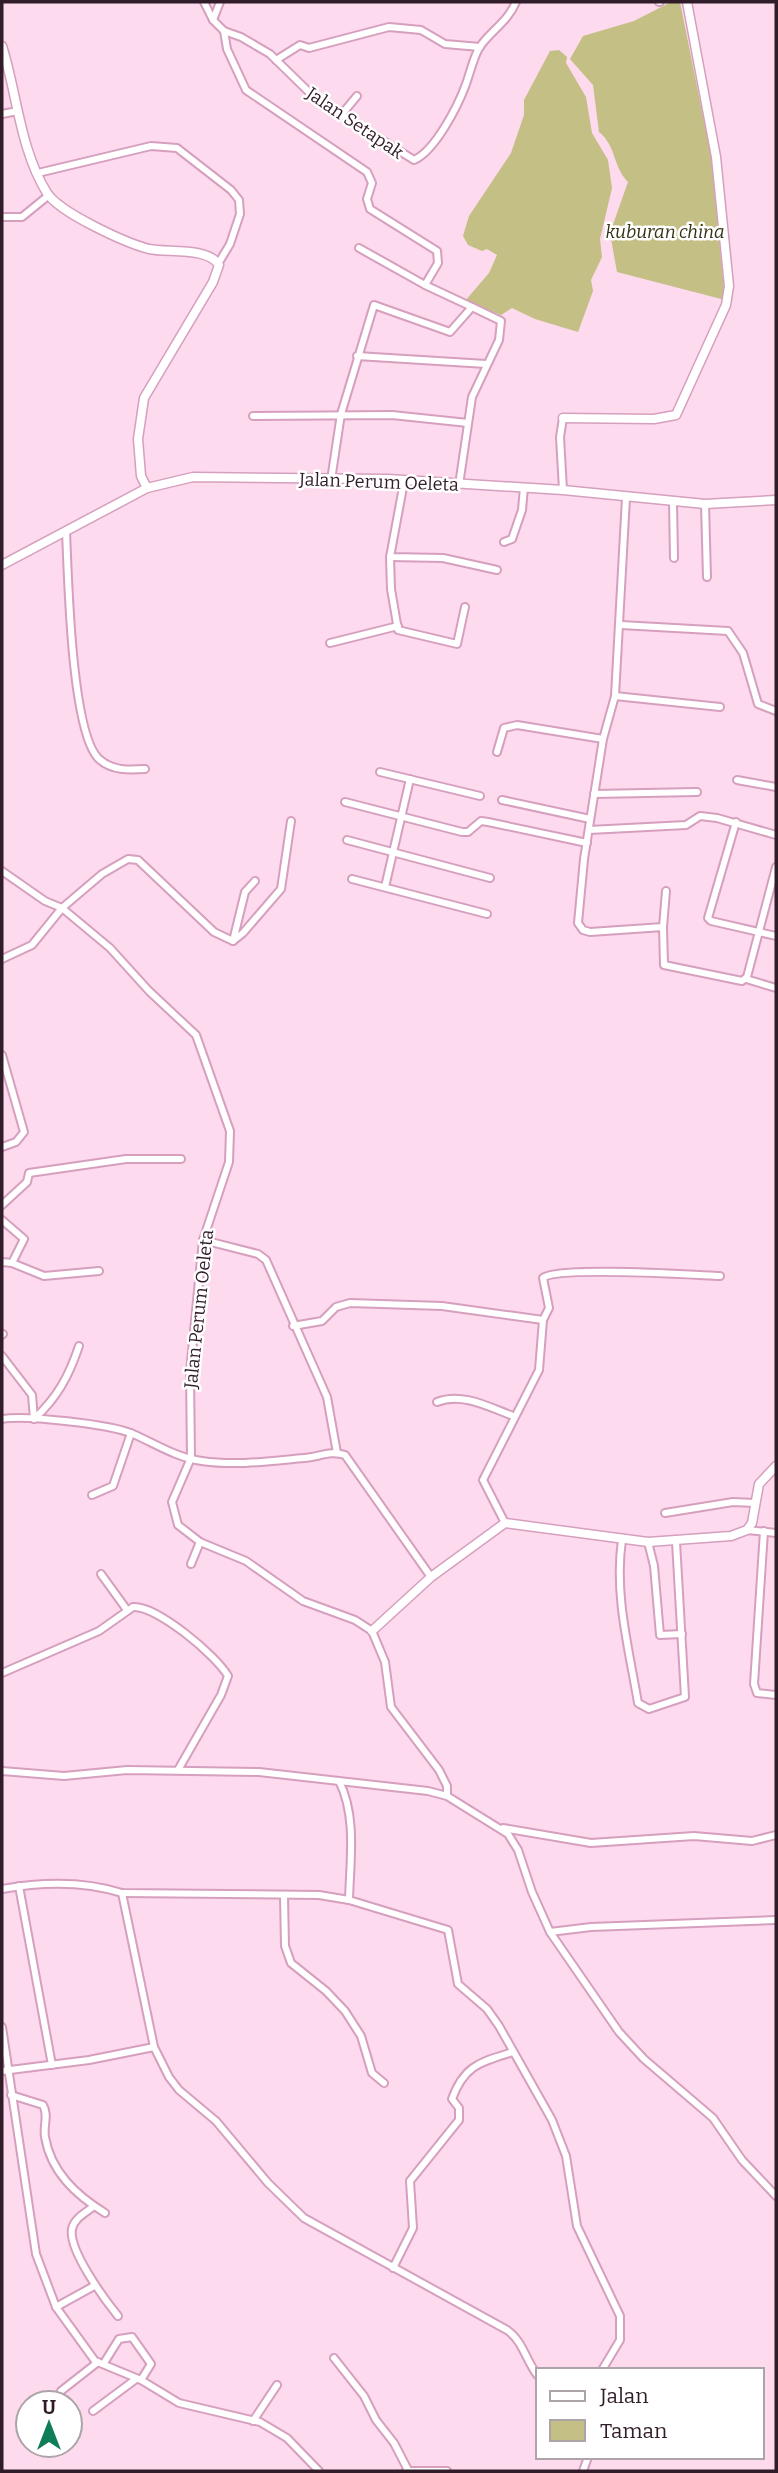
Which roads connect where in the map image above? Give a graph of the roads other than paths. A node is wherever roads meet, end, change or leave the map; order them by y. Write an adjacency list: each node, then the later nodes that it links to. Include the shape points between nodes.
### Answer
1 (204, 2): 5 (street, Jalan Setapak)
2 (220, 2): 5 (street)
3 (516, 2): 7 (street, Jalan Setapak, via 506,21)
4 (687, 2): 25 (street, via 716,157 729,286 726,305 676,415)
5 (213, 20): 6 (street, Jalan Setapak)
6 (224, 31): 9 (street, Jalan Setapak); 19 (street, via 246,90 367,172 372,183 367,199 370,209 437,251 438,263)
7 (480, 47): 9 (street, via 445,44 421,30 389,27 309,48 300,45); 13 (street, Jalan Setapak, via 457,106 417,159 405,156)
8 (3, 52): 11 (street)
9 (276, 60): 13 (street, Jalan Setapak, via 304,89)
10 (357, 96): 13 (street)
11 (18, 111): 12 (street); 14 (street)
12 (2, 114)
13 (342, 114)
14 (38, 173): 15 (street); 18 (street, via 151,146 177,148 239,200 240,214)
15 (49, 195): 16 (street, via 22,216); 18 (street, via 68,213 146,248 211,257)
16 (2, 217)
17 (359, 248): 19 (street)
18 (218, 264): 31 (street, via 213,282 144,398 138,447)
19 (425, 285): 20 (street)
20 (472, 307): 21 (street, via 450,332 376,304); 22 (street, via 501,321 499,340)
21 (357, 356): 22 (street); 23 (street)
22 (486, 364): 26 (street, via 472,397)
23 (341, 414): 24 (street); 26 (street, via 437,417); 27 (street)
24 (253, 416)
25 (563, 418): 32 (street)
26 (468, 423): 29 (street)
27 (331, 480): 28 (street, Jalan Perum Oeleta); 31 (street, Jalan Perum Oeleta, via 192,477)
28 (404, 482): 29 (street, Jalan Perum Oeleta); 39 (street)
29 (459, 485): 30 (street, Jalan Perum Oeleta)
30 (524, 487): 32 (street, Jalan Perum Oeleta); 38 (street, via 517,530)
31 (147, 488): 37 (street, Jalan Perum Oeleta)
32 (564, 490): 33 (street, Jalan Perum Oeleta)
33 (626, 498): 35 (street, Jalan Perum Oeleta); 45 (street)
34 (776, 500): 36 (street, Jalan Perum Oeleta)
35 (673, 502): 36 (street, Jalan Perum Oeleta); 40 (street)
36 (705, 504): 43 (street)
37 (66, 531): 41 (street, Jalan Perum Oeleta); 53 (street, via 73,640 88,741 100,760 110,765)
38 (504, 542)
39 (390, 557): 42 (street, via 443,558); 46 (street)
40 (674, 558)
41 (2, 565)
42 (497, 570)
43 (707, 577)
44 (465, 607): 46 (street, via 457,644 398,630)
45 (621, 625): 48 (street); 50 (street, via 727,631 743,653 758,704)
46 (398, 626): 47 (street)
47 (330, 643)
48 (615, 696): 49 (street); 51 (street)
49 (720, 708)
50 (776, 711)
51 (603, 739): 52 (street, via 517,725 504,728); 59 (street)
52 (497, 752)
53 (145, 769)
54 (380, 772): 55 (street)
55 (410, 779): 60 (street); 63 (street)
56 (737, 780): 57 (street)
57 (776, 787)
58 (697, 792): 59 (street)
59 (594, 794): 64 (street)
60 (480, 796)
61 (502, 800): 64 (street)
62 (345, 802): 63 (street)
63 (401, 817): 70 (street, via 462,832 481,821); 71 (street)
64 (590, 819): 67 (street)
65 (291, 821): 84 (street, via 281,889)
66 (736, 822): 67 (street, via 700,816 686,825); 68 (street); 82 (street, via 708,918)
67 (589, 830): 70 (street)
68 (776, 835)
69 (347, 841): 71 (street)
70 (587, 843): 81 (street, via 578,916 582,929)
71 (393, 853): 74 (street); 77 (street)
72 (776, 867): 82 (street)
73 (2, 872): 79 (street, Jalan Perum Oeleta)
74 (490, 878)
75 (352, 879): 77 (street)
76 (255, 881): 84 (street, via 245,892)
77 (385, 887): 80 (street)
78 (666, 891): 81 (street)
79 (62, 908): 84 (street, via 102,874 128,859 138,860 214,932); 85 (street, via 32,945); 93 (street, Jalan Perum Oeleta, via 110,947 196,1035 232,1139)
80 (487, 914)
81 (663, 927): 86 (street, via 664,965)
82 (759, 933): 83 (street); 86 (street)
83 (776, 936)
84 (233, 941)
85 (2, 959)
86 (746, 979): 87 (street)
87 (776, 988)
88 (2, 1055): 89 (street, via 24,1132 16,1142)
89 (2, 1147)
90 (181, 1158): 91 (street, via 126,1159 29,1173 27,1182)
91 (2, 1205)
92 (2, 1220): 95 (street, via 24,1239)
93 (203, 1240): 99 (street, via 262,1256); 108 (street, Jalan Perum Oeleta, via 190,1380)
94 (2, 1262): 95 (street)
95 (12, 1263): 96 (street, via 44,1276)
96 (99, 1271)
97 (720, 1276): 98 (street, via 547,1274 543,1278 548,1311)
98 (543, 1320): 99 (street, via 442,1306 351,1303 336,1307 322,1321); 103 (street, via 539,1370)
99 (293, 1326): 107 (street, via 327,1397)
100 (79, 1346): 105 (street, via 52,1403)
101 (2, 1356): 105 (street, via 32,1395)
102 (437, 1402): 103 (street, via 473,1401)
103 (513, 1416): 113 (street, via 483,1480)
104 (2, 1419): 105 (street)
105 (34, 1419): 106 (street)
106 (131, 1433): 108 (street); 110 (street, via 113,1486)
107 (337, 1452): 108 (street, via 252,1462); 123 (street, via 354,1464)
108 (191, 1458): 118 (street, via 175,1492 173,1511 183,1531)
109 (776, 1466): 111 (street, via 762,1479)
110 (92, 1495)
111 (755, 1503): 112 (street); 114 (street)
112 (664, 1513)
113 (505, 1523): 117 (street); 123 (street)
114 (747, 1530): 115 (street); 120 (street)
115 (764, 1531): 116 (street); 128 (street, via 754,1684 757,1693)
116 (776, 1533)
117 (622, 1541): 119 (street); 126 (street, via 617,1576 640,1706 656,1708 685,1697)
118 (200, 1542): 121 (street); 125 (street, via 246,1561 311,1606 355,1620)
119 (648, 1542): 120 (street); 126 (street, via 660,1635)
120 (676, 1542): 126 (street)
121 (191, 1564)
122 (101, 1574): 124 (street)
123 (431, 1577): 125 (street)
124 (127, 1610): 127 (street, via 99,1631); 129 (street, via 144,1607 161,1616 207,1652 228,1676)
125 (372, 1631): 132 (street, via 385,1662 391,1707 439,1770)
126 (682, 1634)
127 (2, 1673)
128 (776, 1695)
129 (178, 1770): 130 (street, via 64,1776); 131 (street, via 259,1772)
130 (2, 1771)
131 (338, 1781): 132 (street); 139 (street, via 349,1824)
132 (447, 1796): 133 (street)
133 (501, 1828): 134 (street, via 604,1844 694,1836 752,1840); 141 (street, via 518,1850)
134 (776, 1835)
135 (19, 1886): 136 (street); 137 (street, via 85,1885); 145 (street)
136 (2, 1889)
137 (122, 1893): 138 (street); 143 (street)
138 (284, 1896): 139 (street); 147 (street, via 285,1946 291,1963 345,2011 361,2036 372,2073)
139 (349, 1900): 144 (street, via 448,1930 458,1984 487,2009)
140 (776, 1920): 141 (street)
141 (550, 1932): 149 (street, via 630,2044 713,2118 742,2160)
142 (2, 2027): 146 (street)
143 (154, 2047): 145 (street); 152 (street, via 179,2090 216,2121 295,2210 347,2245)
144 (513, 2052): 152 (street, via 481,2063 461,2078 452,2099 459,2108 459,2120 410,2182 413,2228); 158 (street, via 558,2135 571,2174 577,2226 621,2315 620,2340)
145 (52, 2065): 146 (street)
146 (5, 2071): 148 (street)
147 (384, 2082)
148 (10, 2095): 150 (street, via 45,2108 44,2136 56,2169 64,2182); 154 (street, via 36,2254)
149 (776, 2196)
150 (94, 2206): 151 (street); 153 (street, via 72,2230)
151 (105, 2213)
152 (393, 2268): 159 (street, via 515,2336)
153 (94, 2287): 154 (street); 155 (street)
154 (56, 2307): 157 (street, via 83,2347)
155 (118, 2316)
156 (334, 2358): 166 (street, via 365,2396)
157 (101, 2362): 160 (street); 160 (street, via 120,2339 132,2337 151,2364); 162 (street)
158 (603, 2368)
159 (536, 2373)
160 (138, 2379): 163 (street); 164 (street, via 178,2403)
161 (278, 2385): 164 (street)
162 (62, 2389)
163 (93, 2411)
164 (253, 2421): 165 (street, via 287,2438)
165 (319, 2471)
166 (406, 2471): 167 (street)
167 (447, 2471)

